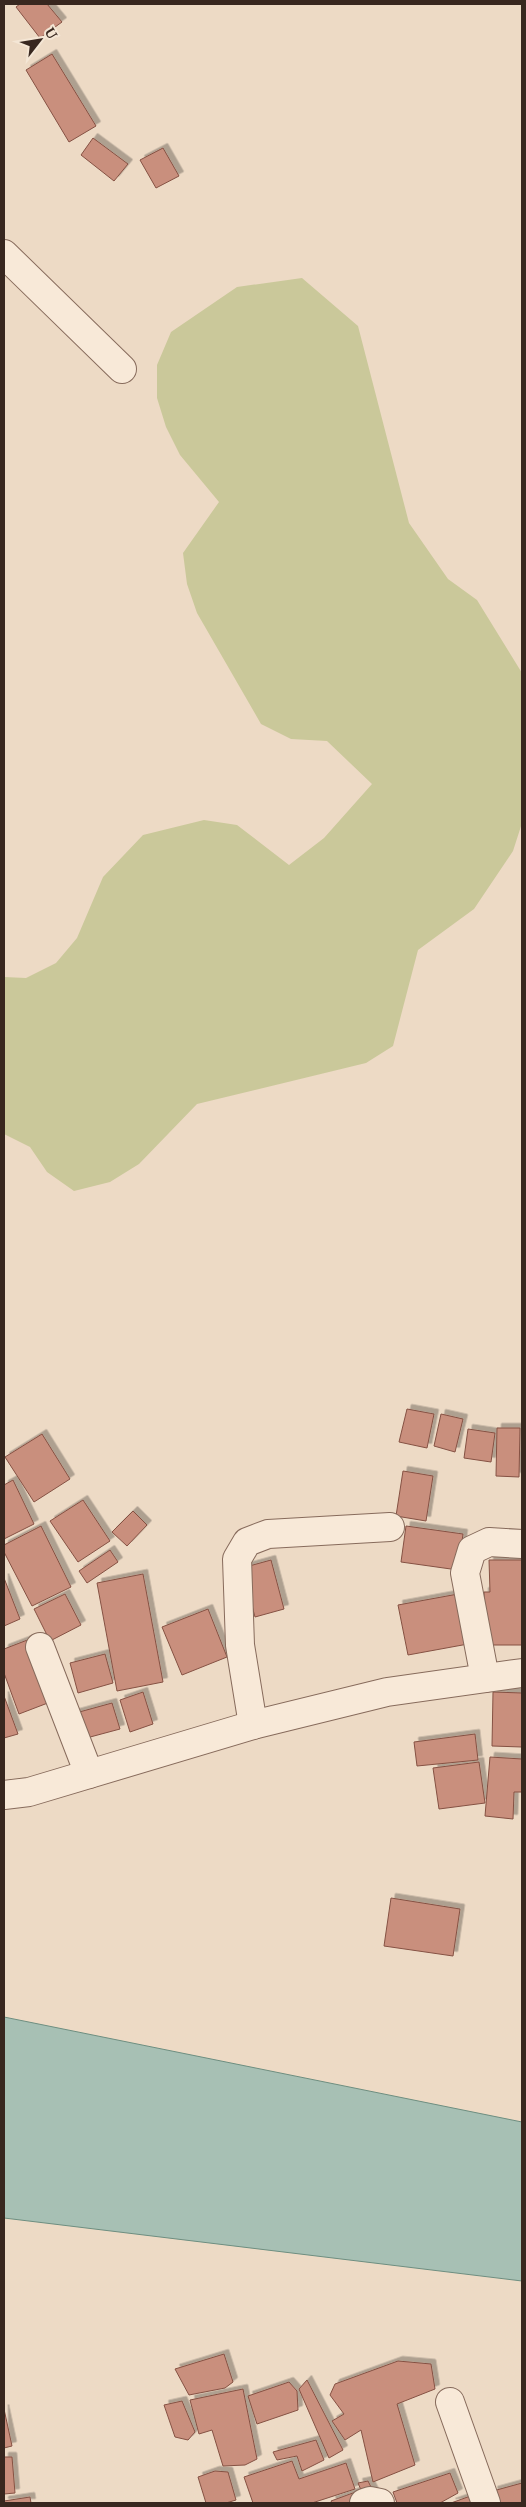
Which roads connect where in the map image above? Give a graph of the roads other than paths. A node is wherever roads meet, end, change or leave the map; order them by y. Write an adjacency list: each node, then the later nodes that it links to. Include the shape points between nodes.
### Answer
1 (4, 254): 2 (street)
2 (122, 369)
3 (390, 1527): 8 (street, via 268,1534 247,1542 237,1559 240,1645)
4 (522, 1544): 7 (street, via 489,1542 472,1550 467,1561 465,1573)
5 (40, 1646): 9 (street)
6 (522, 1673): 7 (street)
7 (485, 1678): 8 (street, via 387,1692)
8 (252, 1725): 9 (street)
9 (89, 1774): 10 (street, via 29,1792)
10 (4, 1795)
11 (450, 2402): 14 (street)
12 (364, 2503): 13 (street)
13 (380, 2503)
14 (486, 2503)

